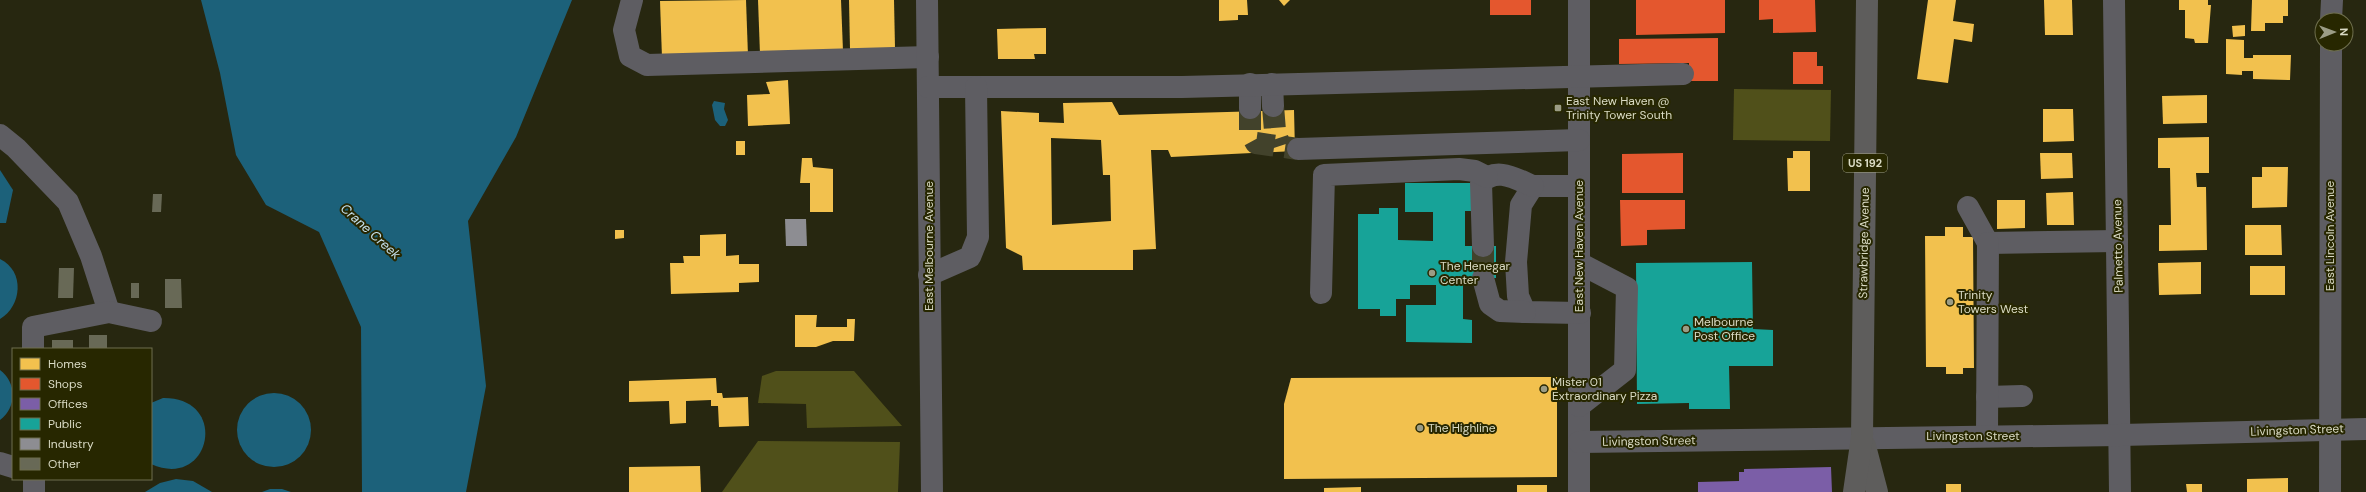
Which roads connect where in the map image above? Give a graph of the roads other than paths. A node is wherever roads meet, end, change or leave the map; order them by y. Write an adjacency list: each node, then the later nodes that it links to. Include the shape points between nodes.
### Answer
1 (632, 0): 9 (street, via 624,30 630,56 647,65)
2 (927, 0): 9 (street, East Melbourne Avenue)
3 (1579, 0): 11 (street, East New Haven Avenue)
4 (1867, 0): 44 (main road, Strawbridge Avenue / US 192)
5 (2114, 0): 25 (street, Palmetto Avenue)
6 (2332, 0): 7 (street)
7 (2331, 12)
8 (2331, 52): 40 (street, East Lincoln Avenue)
9 (928, 57): 14 (street, East Melbourne Avenue)
10 (1683, 74): 11 (street)
11 (1579, 78): 13 (street); 19 (street, East New Haven Avenue)
12 (1250, 84): 13 (street); 15 (street); 17 (street)
13 (1272, 84): 16 (street)
14 (928, 87): 15 (street); 29 (street, East Melbourne Avenue)
15 (976, 87): 29 (street, via 978,236 970,257)
16 (1273, 106)
17 (1250, 108)
18 (0, 135): 32 (street, via 68,202 92,256)
19 (1579, 140): 20 (street); 23 (street, East New Haven Avenue)
20 (1298, 149)
21 (1487, 177): 22 (street, via 1498,174); 27 (street, via 1481,183); 31 (street, via 1475,171 1459,169 1324,175)
22 (1533, 186): 23 (street); 33 (street, via 1521,205 1516,262 1518,296)
23 (1579, 186): 28 (street, East New Haven Avenue)
24 (1968, 207): 26 (street)
25 (2118, 241): 26 (street); 42 (street, Palmetto Avenue)
26 (1988, 243): 38 (street)
27 (1483, 246)
28 (1579, 263): 34 (street, East New Haven Avenue); 39 (street, via 1627,288 1625,370)
29 (930, 275): 50 (street, East Melbourne Avenue)
30 (1483, 278): 33 (street, via 1490,304 1500,311)
31 (1321, 293)
32 (109, 312): 35 (street); 36 (street, via 33,327)
33 (1525, 312): 34 (street)
34 (1580, 313): 39 (street, East New Haven Avenue)
35 (151, 321)
36 (33, 348)
37 (2022, 396): 38 (street)
38 (1987, 397): 43 (street)
39 (1579, 406): 45 (street, East New Haven Avenue)
40 (2329, 429): 41 (street, Livingston Street); 42 (street, Livingston Street); 55 (street, East Lincoln Avenue)
41 (2366, 429)
42 (2121, 435): 43 (street, Livingston Street); 54 (street, Palmetto Avenue)
43 (1987, 436): 44 (street, Livingston Street)
44 (1862, 438): 45 (street, Livingston Street); 52 (main road, US 192); 53 (main road, US 192)
45 (1579, 442): 51 (street, East New Haven Avenue)
46 (0, 463): 47 (street)
47 (12, 467)
48 (34, 480): 49 (street)
49 (34, 492)
50 (932, 492)
51 (1579, 492)
52 (1854, 492)
53 (1877, 492)
54 (2120, 492)
55 (2330, 492)

